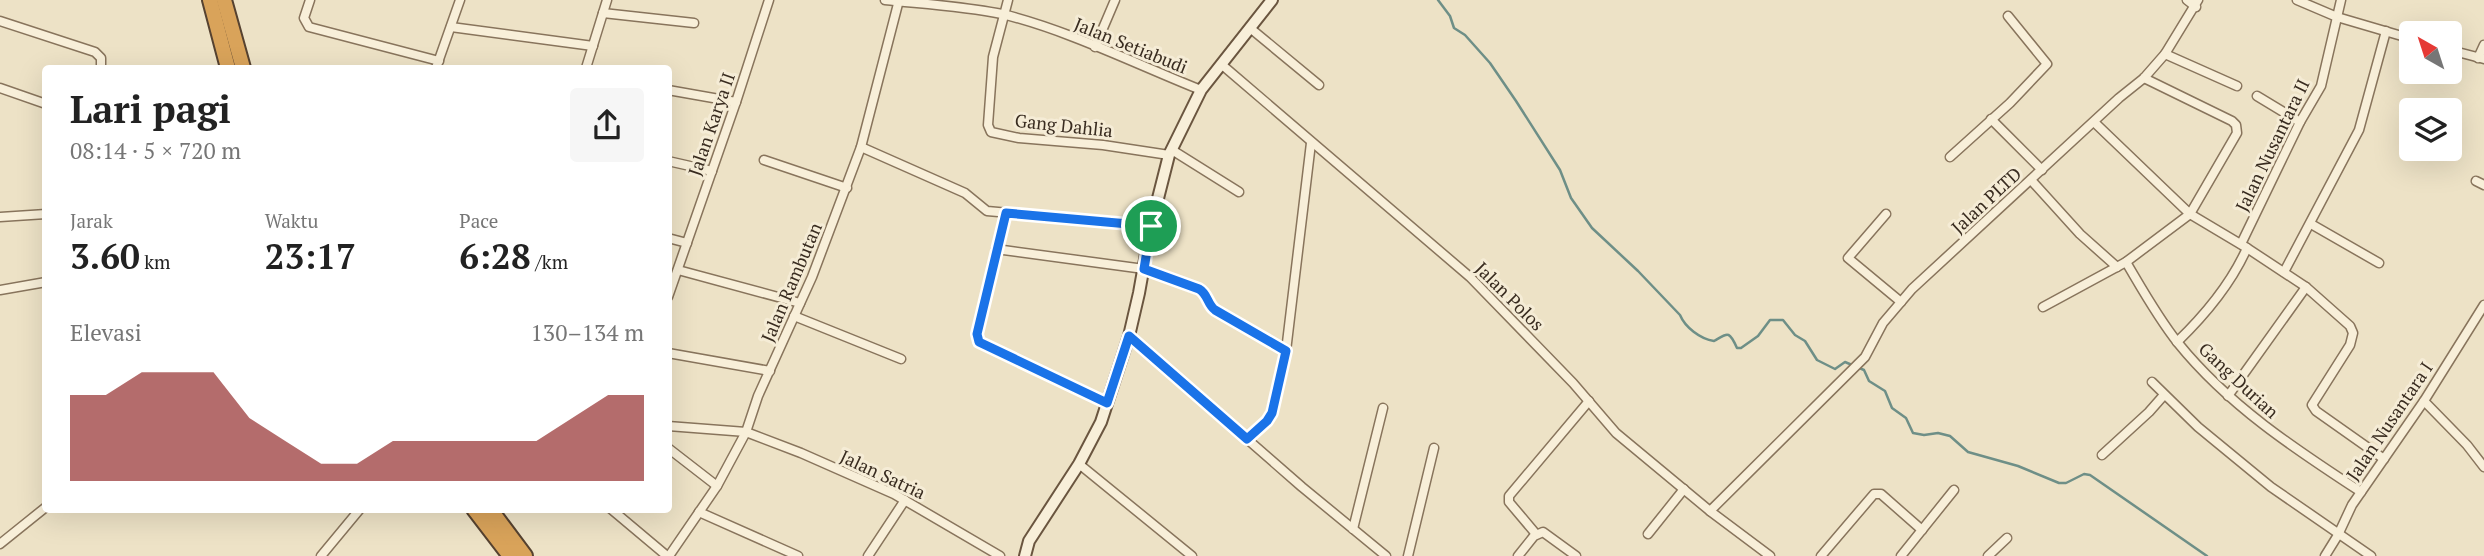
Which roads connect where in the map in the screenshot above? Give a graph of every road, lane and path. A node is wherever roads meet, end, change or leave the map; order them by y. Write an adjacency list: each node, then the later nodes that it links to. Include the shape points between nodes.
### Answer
1 (210, 0): 34 (highway)
2 (224, 0): 35 (highway)
3 (310, 0): 36 (street, via 304,18 309,27)
4 (460, 0): 22 (street)
5 (607, 0): 16 (street)
6 (769, 0): 45 (street, Jalan Karya II)
7 (885, 0): 14 (street, Jalan Setiabudi)
8 (1008, 0): 17 (street)
9 (1115, 0): 28 (street)
10 (1272, 0): 23 (street)
11 (2187, 0): 15 (street)
12 (2297, 0): 19 (street)
13 (2341, 0): 19 (street, Jalan Nusantara II)
14 (899, 1): 17 (street, Jalan Setiabudi); 51 (street, Jalan Rambutan)
15 (2197, 4): 30 (street, Jalan PLTD)
16 (603, 13): 21 (street); 27 (street)
17 (1004, 15): 28 (street, Jalan Setiabudi); 52 (street, Gang Dahlia, via 993,57 991,132)
18 (2008, 16): 47 (street, via 2047,64)
19 (2337, 17): 24 (street); 49 (street, Jalan Nusantara II, via 2321,86)
20 (0, 21): 33 (street, via 95,52)
21 (694, 23)
22 (451, 27): 27 (street); 36 (street)
23 (1250, 28): 32 (street); 39 (street)
24 (2386, 31): 25 (street); 66 (street, via 2358,130)
25 (2399, 35)
26 (2484, 45): 31 (street)
27 (593, 46): 37 (street)
28 (1095, 47): 42 (street, Jalan Setiabudi)
29 (2462, 53): 31 (street)
30 (2165, 54): 38 (street, Jalan PLTD); 40 (street)
31 (2481, 59)
32 (1221, 64): 42 (street); 50 (street, Jalan Polos)
33 (100, 65)
34 (227, 65)
35 (242, 65)
36 (438, 65)
37 (587, 65)
38 (2144, 78): 48 (street, Jalan PLTD); 64 (street, via 2238,130)
39 (1319, 85)
40 (2237, 86)
41 (0, 88): 46 (street)
42 (1201, 90): 52 (street)
43 (672, 91): 45 (street)
44 (2257, 96): 49 (street)
45 (736, 102): 56 (street, Jalan Karya II)
46 (42, 103)
47 (1991, 119): 53 (street); 57 (street)
48 (2094, 122): 57 (street, Jalan PLTD); 64 (street)
49 (2300, 122): 70 (street, Jalan Nusantara II)
50 (1311, 143): 89 (street); 96 (street, Jalan Polos, via 1470,277)
51 (861, 147): 59 (street, Jalan Rambutan); 61 (street, via 965,193 983,210)
52 (1171, 152): 60 (street); 67 (street)
53 (1950, 157)
54 (764, 160): 59 (street)
55 (672, 162): 56 (street)
56 (712, 170): 69 (street, Jalan Karya II)
57 (2042, 170): 58 (street, Jalan PLTD)
58 (2031, 180): 74 (street); 82 (street, Jalan PLTD)
59 (847, 188): 83 (street, Jalan Rambutan)
60 (1239, 192)
61 (1006, 213): 67 (street); 71 (street)
62 (42, 214): 65 (street)
63 (1886, 214): 82 (street, via 1848,258)
64 (2190, 214): 70 (street); 72 (street)
65 (0, 218)
66 (2311, 224): 73 (street); 77 (street)
67 (1151, 226): 75 (street)
68 (672, 239): 69 (street)
69 (687, 243): 76 (street, Jalan Karya II)
70 (2244, 246): 77 (street); 88 (street, Jalan Nusantara II, via 2224,288)
71 (996, 249): 75 (street); 98 (street, via 979,342)
72 (2126, 262): 74 (street); 88 (street, Gang Durian)
73 (2379, 262)
74 (2117, 267): 85 (street)
75 (1144, 269): 87 (street); 89 (street, via 1199,289 1215,310)
76 (678, 270): 79 (street, Jalan Karya II); 83 (street)
77 (2284, 272): 80 (street)
78 (42, 283): 81 (street)
79 (672, 286)
80 (2306, 287): 95 (street); 106 (street, via 2346,321 2353,333 2350,345 2313,400 2314,408)
81 (0, 290)
82 (1901, 302): 115 (street, Jalan PLTD, via 1883,323 1865,357)
83 (800, 303): 86 (street, Jalan Rambutan)
84 (2484, 305): 97 (street, Jalan Nusantara I)
85 (2043, 307)
86 (794, 316): 91 (street); 92 (street, Jalan Rambutan)
87 (1129, 336): 98 (street); 102 (street)
88 (2178, 342): 95 (street, Gang Durian)
89 (1286, 351): 102 (street, via 1270,417)
90 (672, 354): 92 (street)
91 (901, 359)
92 (770, 371): 101 (street, Jalan Rambutan)
93 (2152, 382): 94 (street)
94 (2164, 395): 105 (street); 125 (street, via 2271,487)
95 (2228, 396): 112 (street, Gang Durian, via 2269,430)
96 (1589, 401): 110 (street, Jalan Polos, via 1616,433); 123 (street, via 1509,496)
97 (2424, 401): 106 (street, Jalan Nusantara I); 108 (street)
98 (1107, 403): 107 (street)
99 (1383, 408): 121 (street)
100 (672, 426): 101 (street, Jalan Satria)
101 (746, 432): 109 (street, Jalan Rambutan); 113 (street, Jalan Satria)
102 (1247, 439): 121 (street)
103 (1434, 448): 140 (street)
104 (672, 451): 109 (street)
105 (2102, 455)
106 (2384, 459): 112 (street, Jalan Nusantara I)
107 (1079, 464): 137 (street, via 1029,541); 138 (street)
108 (2484, 467)
109 (717, 486): 116 (street, Jalan Rambutan)
110 (1684, 489): 115 (street, Jalan Polos); 124 (street)
111 (1954, 490): 122 (street)
112 (2361, 492): 125 (street, Jalan Nusantara I)
113 (905, 500): 135 (street); 136 (street, Jalan Satria)
114 (42, 510): 127 (street)
115 (1710, 511): 142 (street, Jalan Polos)
116 (699, 512): 133 (street, Jalan Rambutan); 134 (street)
117 (357, 513): 130 (street)
118 (477, 513): 131 (highway)
119 (493, 513): 132 (highway)
120 (616, 513): 133 (street)
121 (1353, 528): 139 (street)
122 (1922, 530): 143 (street, via 1881,494 1874,494); 144 (street)
123 (1536, 534): 129 (street); 141 (street, via 1545,533)
124 (1647, 534)
125 (2338, 535): 128 (street); 146 (street, Jalan Nusantara I)
126 (2007, 538): 145 (street)
127 (0, 544)
128 (2359, 553): 147 (street)
129 (1522, 554)
130 (321, 556)
131 (510, 556)
132 (525, 556)
133 (668, 556)
134 (799, 556)
135 (868, 556)
136 (1000, 556)
137 (1025, 556)
138 (1192, 556)
139 (1386, 556)
140 (1408, 556)
141 (1576, 556)
142 (1770, 556)
143 (1821, 556)
144 (1901, 556)
145 (1988, 556)
146 (2325, 556)
147 (2371, 556)

